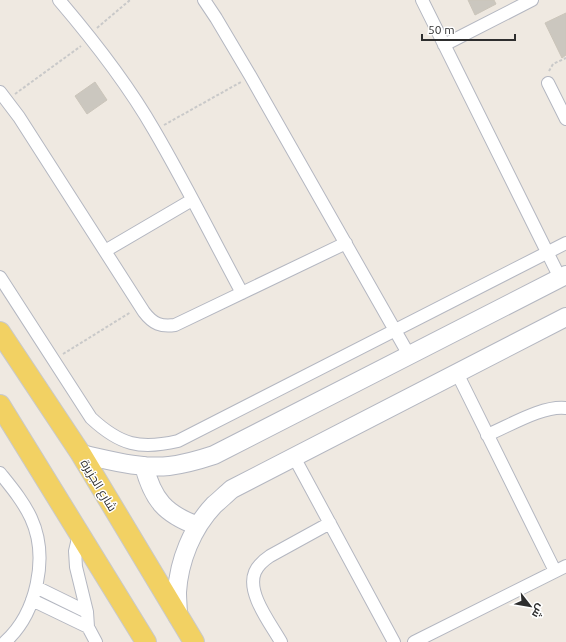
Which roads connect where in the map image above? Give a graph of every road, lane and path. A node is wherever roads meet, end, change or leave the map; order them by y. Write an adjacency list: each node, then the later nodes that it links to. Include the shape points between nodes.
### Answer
1 (60, 0): 6 (street)
2 (130, 0): 6 (path)
3 (204, 0): 9 (street)
4 (422, 0): 7 (street)
5 (532, 0): 7 (street)
6 (90, 36): 11 (path); 13 (street)
7 (444, 45): 18 (street)
8 (566, 58): 10 (path, via 550,68)
9 (251, 77): 13 (path); 15 (street)
10 (548, 83): 12 (street)
11 (2, 99): 17 (street, via 18,117)
12 (566, 119)
13 (154, 130): 14 (street)
14 (192, 200): 17 (street); 21 (street)
15 (346, 243): 21 (street); 24 (street)
16 (566, 243): 18 (street)
17 (105, 251): 22 (street)
18 (548, 253): 20 (street); 24 (street)
19 (0, 277): 27 (street)
20 (563, 277): 26 (street)
21 (242, 293): 22 (street, via 175,325 158,325 150,320)
22 (140, 306): 27 (path)
23 (566, 317): 28 (street)
24 (395, 330): 26 (street); 27 (street, via 178,441 160,445 128,442 105,431 91,418)
25 (0, 332): 32 (main road, شارع الجزيرة)
26 (409, 355): 34 (street, via 214,455 176,465)
27 (53, 360)
28 (456, 373): 31 (street); 33 (street)
29 (0, 405): 38 (main road)
30 (566, 408): 31 (street, via 540,411)
31 (488, 435): 39 (street)
32 (81, 454): 34 (street); 43 (main road, شارع الجزيرة)
33 (294, 457): 36 (street); 37 (street, via 232,489 213,506)
34 (144, 466): 37 (street, via 148,483 156,498 168,511)
35 (0, 473): 40 (street, via 20,497 32,520 38,544 40,569)
36 (330, 523): 49 (street, via 270,556 261,562 255,571 254,593); 50 (street)
37 (198, 526): 43 (street, via 187,547 180,570 177,593)
38 (79, 534): 42 (street, via 75,559); 47 (main road)
39 (560, 569): 51 (street)
40 (36, 587): 41 (street); 42 (street)
41 (32, 600): 44 (street); 45 (street, via 23,620)
42 (87, 612): 44 (street)
43 (178, 617): 48 (main road, شارع الجزيرة)
44 (88, 627): 46 (street)
45 (5, 642)
46 (96, 642)
47 (146, 642)
48 (194, 642)
49 (281, 642)
50 (394, 642)
51 (414, 642)

